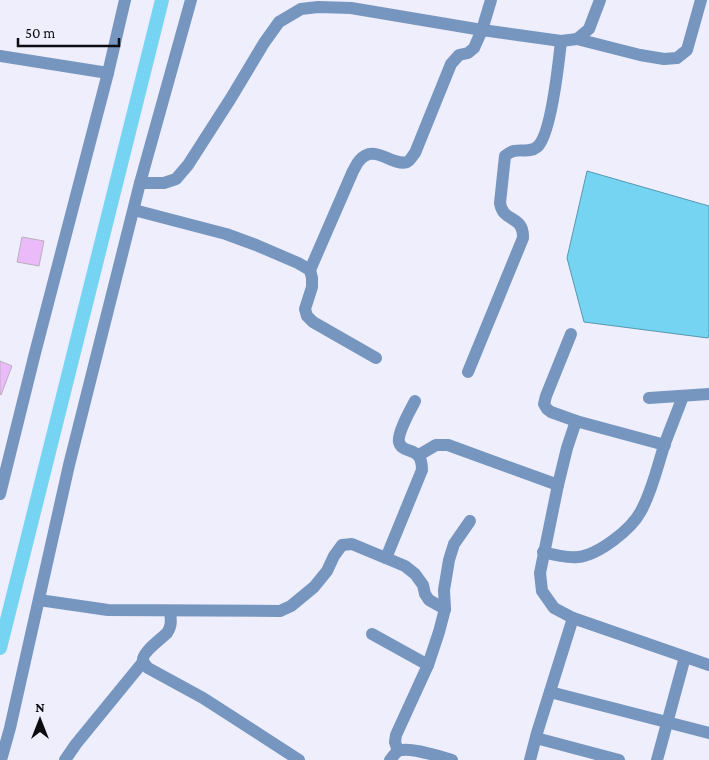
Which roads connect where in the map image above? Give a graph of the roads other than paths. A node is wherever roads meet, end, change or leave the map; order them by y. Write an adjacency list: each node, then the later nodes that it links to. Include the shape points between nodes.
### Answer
1 (125, 0): 12 (street)
2 (191, 0): 13 (street)
3 (491, 0): 8 (street)
4 (600, 0): 9 (street, via 589,29)
5 (702, 0): 9 (street, via 687,50 677,58 640,55)
6 (301, 4): 7 (street); 13 (street, via 279,22 264,42 226,106 176,179 164,183)
7 (335, 4): 8 (street)
8 (482, 30): 10 (street); 15 (street, via 474,48 451,64 411,159 406,163 380,154 369,154 360,159)
9 (577, 39): 10 (street)
10 (561, 40): 18 (street, via 551,110 541,143 528,151 510,151 505,156 501,210 521,225 523,238)
11 (0, 56): 12 (street)
12 (108, 73): 27 (street)
13 (140, 183): 14 (street)
14 (134, 210): 15 (street, via 226,234); 31 (street, via 69,466)
15 (310, 270): 17 (street, via 312,287 305,309 307,316)
16 (571, 334): 23 (street, via 544,404 551,412)
17 (376, 358)
18 (468, 372)
19 (709, 394): 20 (street)
20 (683, 396): 21 (street); 24 (street)
21 (649, 398)
22 (415, 401): 25 (street, via 399,442 403,448)
23 (576, 421): 24 (street); 26 (street)
24 (664, 445): 29 (street, via 640,513 628,528 594,552 578,557)
25 (419, 455): 26 (street, via 436,445 448,445); 30 (street, via 422,470)
26 (558, 485): 29 (street)
27 (0, 494)
28 (470, 521): 32 (street, via 454,544 449,560 444,590)
29 (544, 552): 34 (street, via 540,573 542,591 554,608)
30 (386, 558): 32 (street, via 416,574 429,600); 33 (street, via 352,544 342,545 314,587 280,612)
31 (39, 600): 33 (street, via 108,610); 45 (street)
32 (445, 609): 38 (street)
33 (170, 611): 37 (street, via 170,629 146,652)
34 (573, 618): 36 (street); 40 (street)
35 (372, 634): 38 (street)
36 (684, 657): 39 (street); 41 (street)
37 (143, 662): 46 (street); 47 (street)
38 (428, 665): 44 (street, via 396,735)
39 (709, 665)
40 (550, 692): 41 (street); 43 (street)
41 (668, 722): 42 (street); 51 (street)
42 (709, 734)
43 (536, 738): 49 (street); 50 (street)
44 (394, 756): 48 (street, via 407,750)
45 (1, 760)
46 (64, 760)
47 (299, 760)
48 (452, 760)
49 (530, 760)
50 (619, 760)
51 (658, 760)

